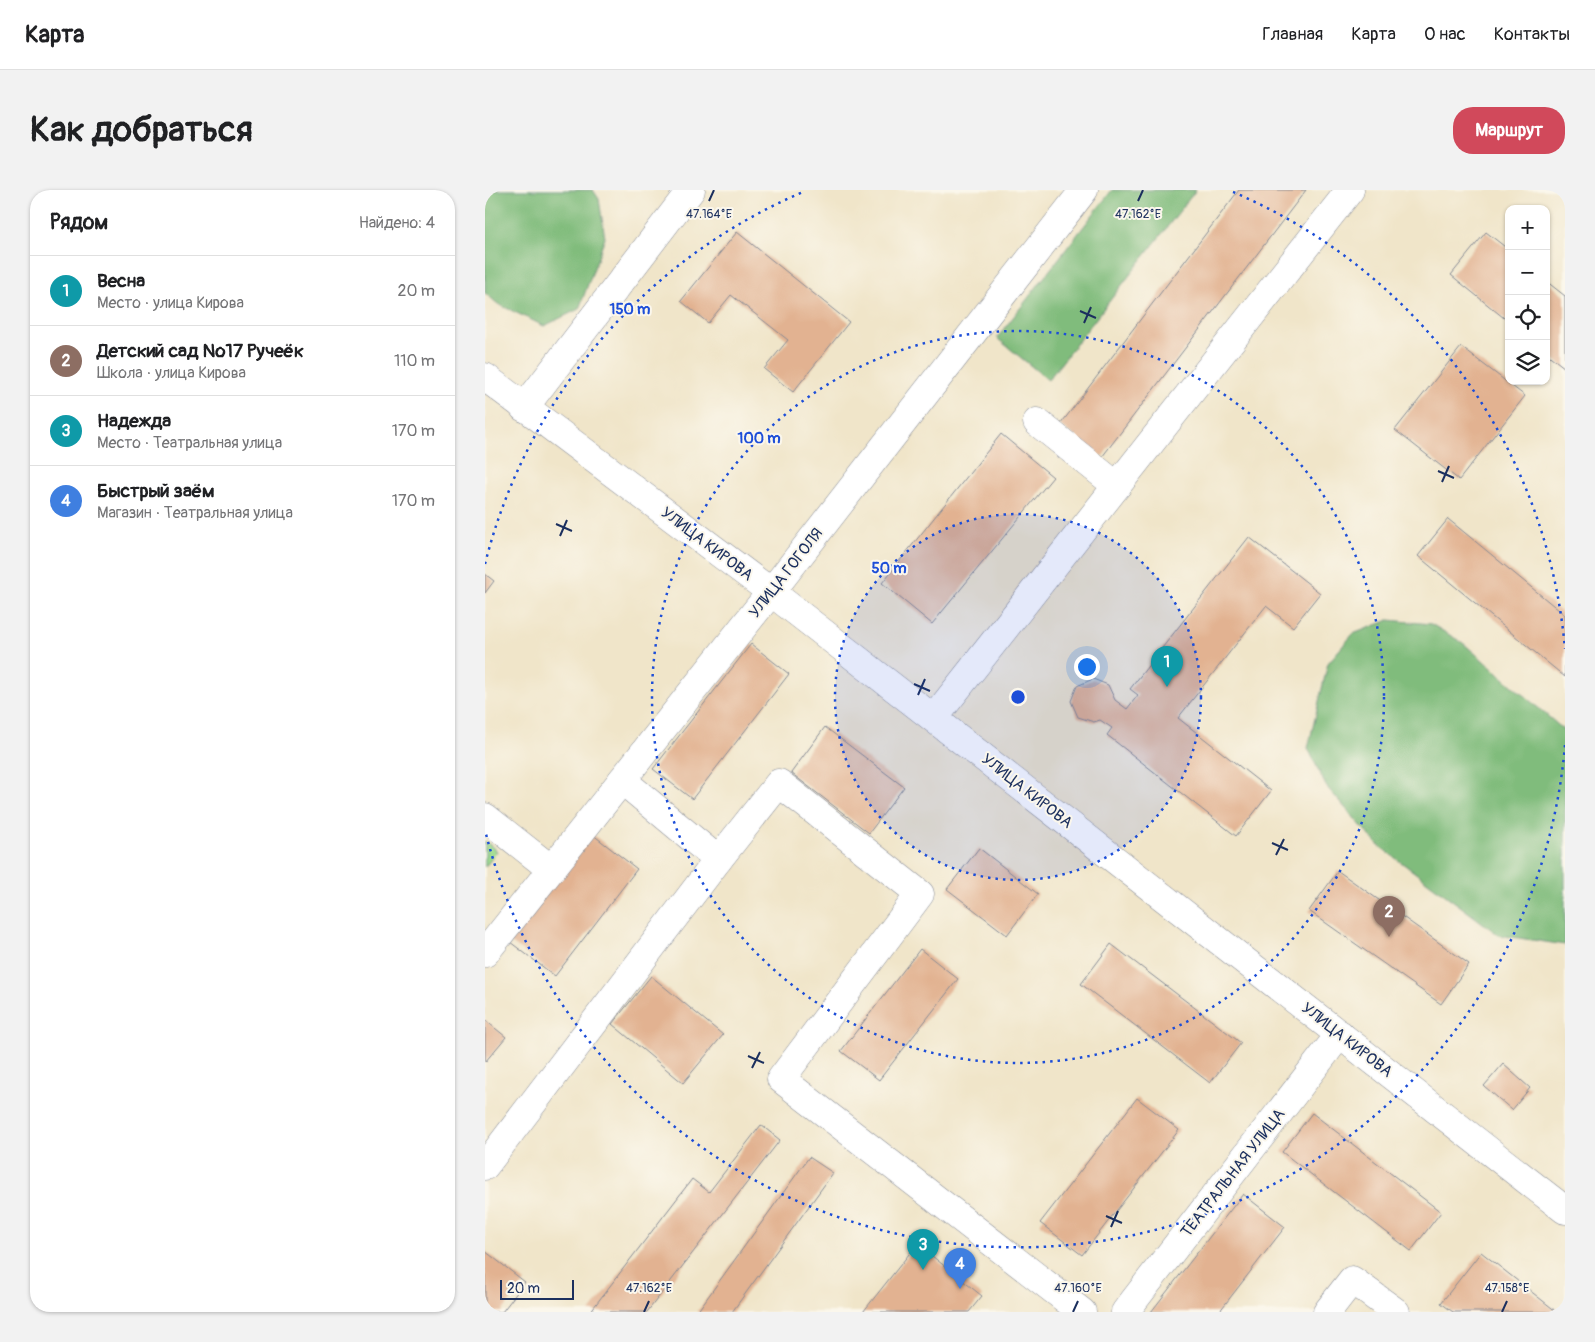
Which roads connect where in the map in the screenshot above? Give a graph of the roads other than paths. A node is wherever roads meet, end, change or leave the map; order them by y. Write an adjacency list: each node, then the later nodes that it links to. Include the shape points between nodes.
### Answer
1 (691, 190): 5 (street)
2 (1084, 190): 8 (street, УЛИЦА ГОГОЛЯ)
3 (1350, 190): 7 (street)
4 (489, 388): 5 (street, УЛИЦА КИРОВА)
5 (524, 408): 8 (street, УЛИЦА КИРОВА)
6 (1037, 422): 7 (street)
7 (1117, 486): 9 (street)
8 (771, 592): 9 (street, УЛИЦА КИРОВА); 10 (street, УЛИЦА ГОГОЛЯ)
9 (934, 718): 15 (street, УЛИЦА КИРОВА)
10 (622, 780): 12 (street); 13 (street, УЛИЦА ГОГОЛЯ)
11 (485, 817): 13 (street)
12 (718, 860): 16 (street); 18 (street, via 779,783 920,894 781,1079)
13 (551, 869): 14 (street, УЛИЦА ГОГОЛЯ)
14 (485, 953)
15 (1341, 1034): 17 (street, УЛИЦА КИРОВА); 19 (street, ТЕАТРАЛЬНАЯ УЛИЦА)
16 (485, 1166)
17 (1565, 1210)
18 (1082, 1312)
19 (1125, 1312)
20 (1327, 1312): 21 (street, via 1352,1280)
21 (1397, 1312)

